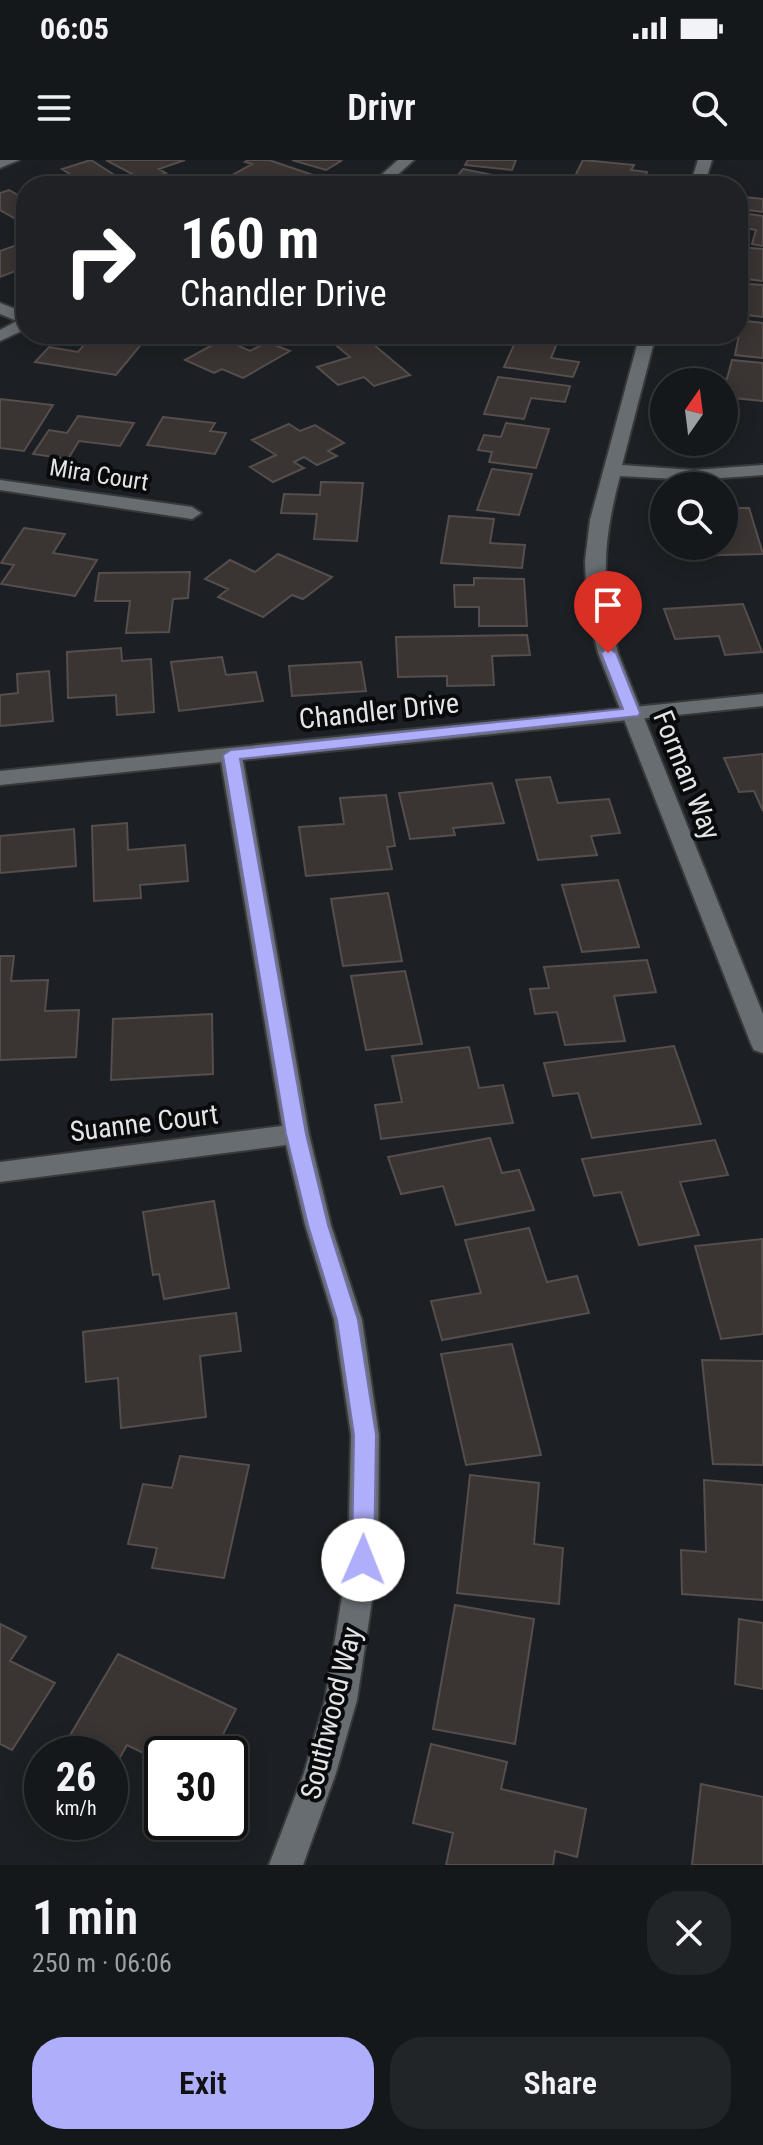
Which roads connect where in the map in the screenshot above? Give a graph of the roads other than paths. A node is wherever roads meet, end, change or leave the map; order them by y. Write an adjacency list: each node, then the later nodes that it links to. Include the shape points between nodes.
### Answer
1 (10, 160): 3 (street)
2 (407, 160): 4 (street)
3 (0, 164)
4 (388, 176)
5 (645, 344): 6 (street, Forman Way)
6 (613, 470): 7 (street, via 694,475); 11 (street, Forman Way, via 594,561 597,606 608,653)
7 (763, 470)
8 (0, 485): 9 (street, Mira Court)
9 (192, 513)
10 (763, 700): 11 (street, Chandler Drive)
11 (632, 713): 12 (street, Chandler Drive); 14 (street, Forman Way)
12 (231, 755): 13 (street, Chandler Drive); 15 (street, Southwood Way)
13 (0, 778)
14 (763, 1044)
15 (296, 1134): 16 (street, Suanne Court); 17 (street, Southwood Way, via 348,1320 365,1435 363,1560 341,1700)
16 (0, 1172)
17 (286, 1865)

